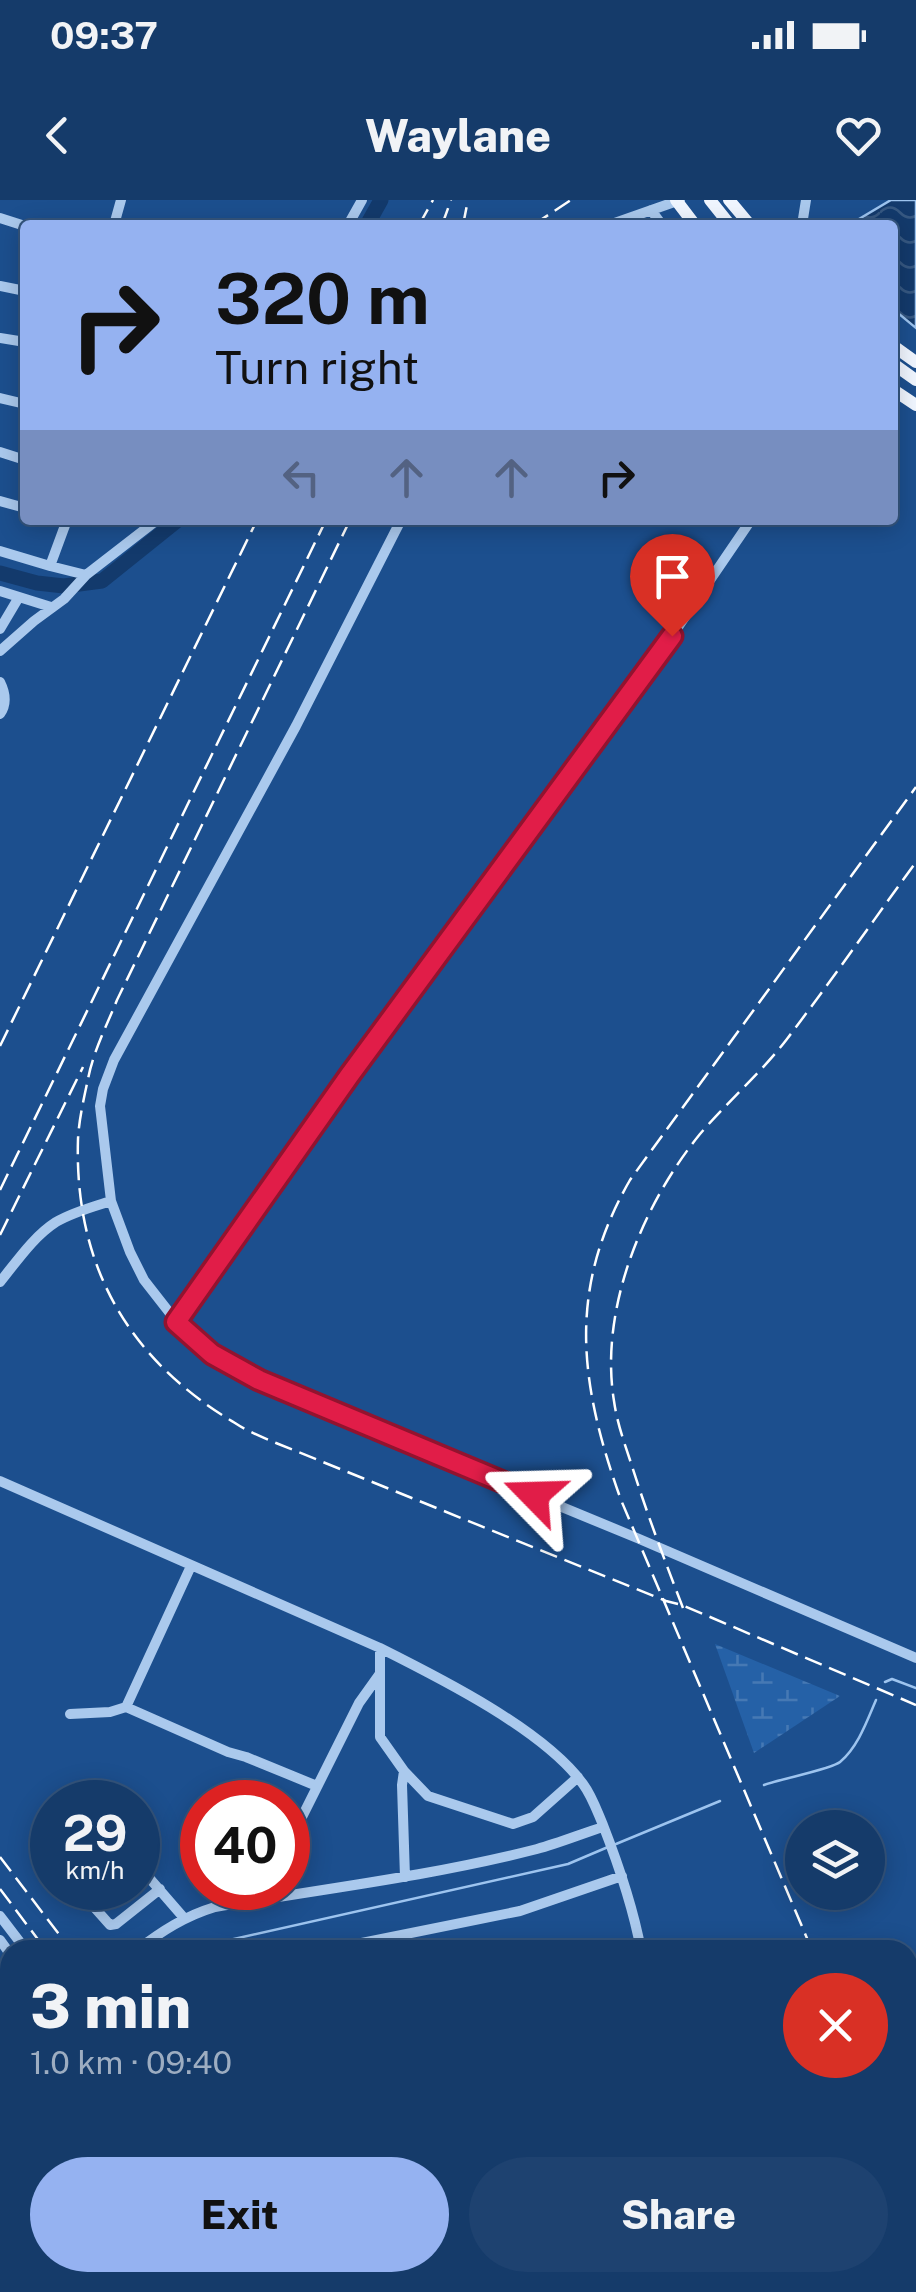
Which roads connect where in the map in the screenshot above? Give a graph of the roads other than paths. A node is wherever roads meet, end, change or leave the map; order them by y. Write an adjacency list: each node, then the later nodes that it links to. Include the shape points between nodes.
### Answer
1 (678, 200): 4 (street)
2 (710, 200): 7 (main road)
3 (729, 200): 8 (main road)
4 (651, 210): 5 (street); 6 (street)
5 (622, 220)
6 (658, 220)
7 (726, 220)
8 (746, 220)
9 (64, 525): 14 (street)
10 (151, 525): 15 (street)
11 (398, 525): 23 (street, via 114,1060 100,1106)
12 (749, 525): 25 (street)
13 (0, 551): 14 (street)
14 (50, 566): 15 (street)
15 (83, 578): 18 (street)
16 (0, 591): 17 (street)
17 (19, 597): 18 (street); 19 (street)
18 (51, 607): 20 (street)
19 (0, 629)
20 (0, 651)
21 (0, 682): 22 (street)
22 (0, 714)
23 (110, 1201): 24 (street, via 53,1224); 25 (street, via 144,1280)
24 (0, 1282)
25 (176, 1322): 29 (street, via 212,1354 259,1380)
26 (0, 1481): 27 (street)
27 (191, 1566): 28 (street); 31 (street)
28 (380, 1648): 30 (street); 34 (street, via 503,1717)
29 (916, 1658)
30 (380, 1674): 33 (street, via 380,1737); 35 (street)
31 (126, 1707): 32 (street); 35 (street)
32 (70, 1714)
33 (404, 1771): 34 (street, via 428,1796 513,1824 533,1817); 38 (street)
34 (578, 1777): 37 (street)
35 (317, 1786): 36 (street)
36 (310, 1800)
37 (605, 1831): 38 (street); 39 (street)
38 (405, 1876): 44 (street)
39 (622, 1876): 47 (street, via 520,1911); 48 (street)
40 (160, 1890): 44 (street)
41 (96, 1910): 42 (street, via 110,1925)
42 (134, 1910)
43 (0, 1916): 45 (street)
44 (184, 1918): 46 (street)
45 (18, 1940)
46 (150, 1940)
47 (376, 1940)
48 (640, 1940)

